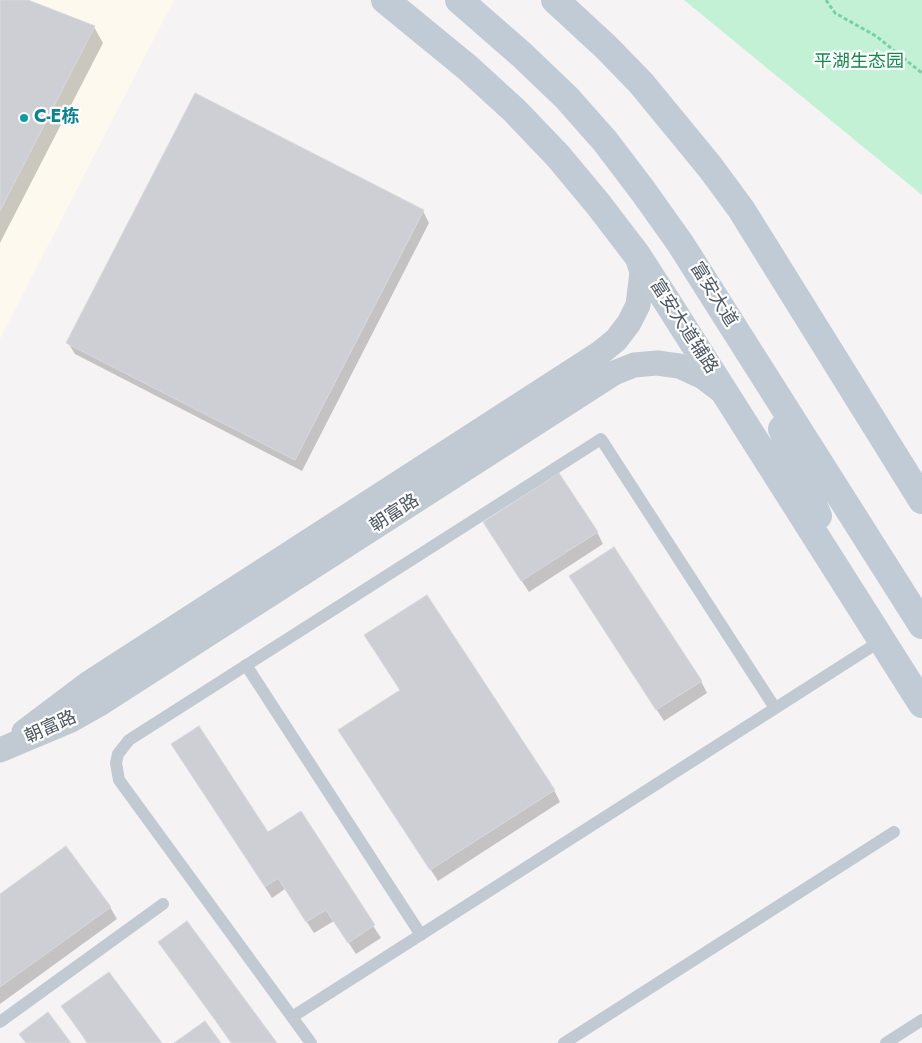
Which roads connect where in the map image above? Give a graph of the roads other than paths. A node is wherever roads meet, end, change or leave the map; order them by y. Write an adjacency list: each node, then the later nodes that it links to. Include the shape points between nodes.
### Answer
1 (384, 0): 4 (main road, 富安大道辅路, via 515,111 575,177)
2 (459, 0): 5 (main road, 富安大道, via 522,54 605,140 680,243)
3 (555, 0): 7 (main road, via 641,83 741,209)
4 (636, 255): 6 (main road, 富安大道辅路); 14 (street, 朝富路, via 642,272 638,305 616,340 600,353 89,683)
5 (754, 360): 8 (main road); 9 (main road, 富安大道)
6 (726, 395): 8 (main road, 富安大道辅路); 14 (street, 朝富路, via 703,377 679,366 634,365 614,373 101,703 54,728)
7 (922, 500)
8 (845, 583): 10 (main road, 富安大道辅路)
9 (922, 625)
10 (882, 640): 12 (main road, 富安大道辅路); 13 (lane)
11 (246, 665): 13 (lane, via 600,439); 17 (lane); 18 (lane, via 129,740 118,754 116,772)
12 (922, 704)
13 (775, 708): 17 (lane)
14 (2, 749)
15 (894, 832): 22 (lane)
16 (163, 904): 20 (lane)
17 (421, 935): 18 (lane)
18 (292, 1018): 21 (lane)
19 (922, 1020): 23 (lane)
20 (0, 1022)
21 (311, 1043)
22 (564, 1043)
23 (886, 1043)

